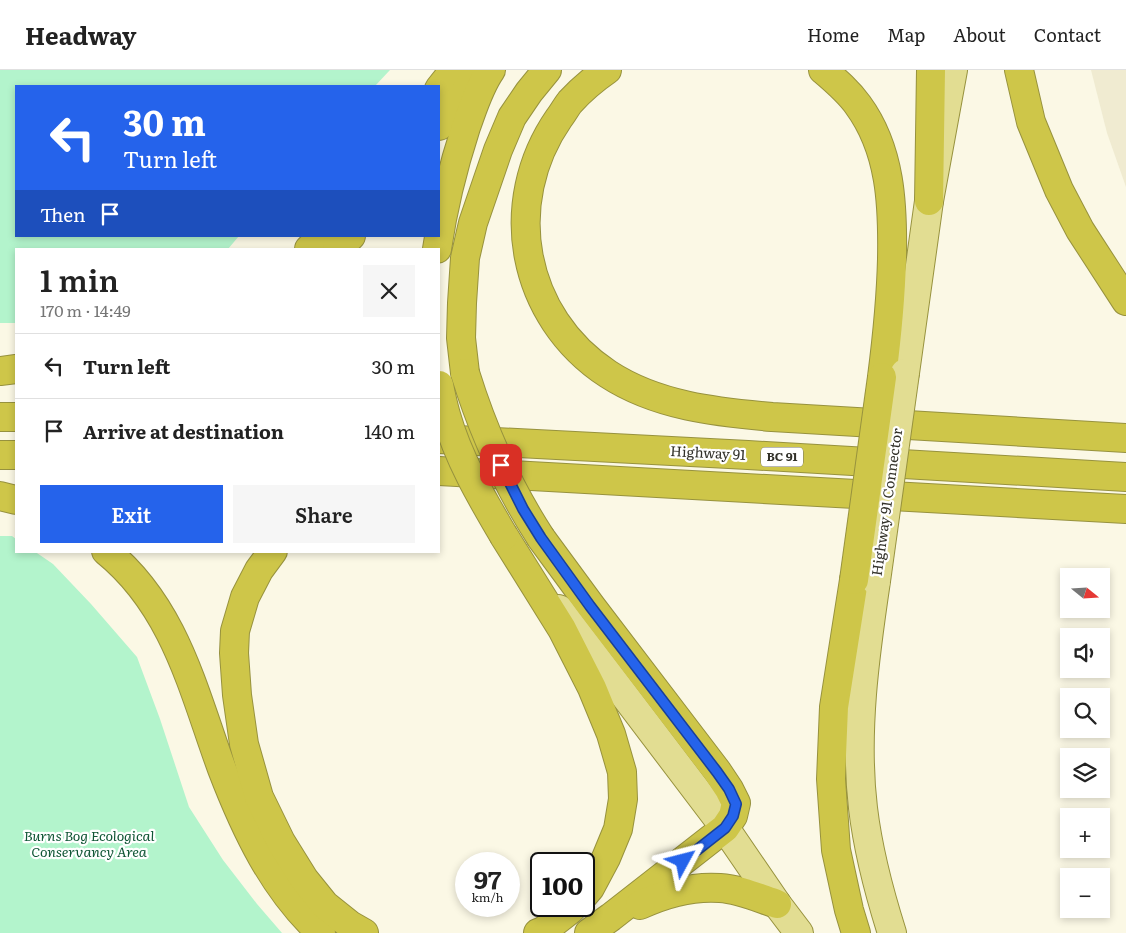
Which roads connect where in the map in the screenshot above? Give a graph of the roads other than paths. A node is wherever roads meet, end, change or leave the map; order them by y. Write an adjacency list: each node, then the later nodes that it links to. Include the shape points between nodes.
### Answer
1 (454, 70): 10 (highway)
2 (484, 70): 11 (highway)
3 (490, 70): 13 (highway, via 454,166)
4 (547, 70): 38 (highway, bridge, via 512,117 473,223 462,303 465,373 487,435 541,538 729,789 736,804)
5 (608, 70): 25 (highway, via 570,102 544,141 525,214 530,263 543,302 555,323 589,361 630,386 661,398 725,412)
6 (823, 70): 21 (highway, via 842,86 870,125 881,149 890,186 893,222 888,332)
7 (931, 70): 12 (highway)
8 (953, 70): 12 (main road)
9 (1019, 70): 18 (highway, via 1031,122 1059,190 1080,230)
10 (440, 88)
11 (440, 125)
12 (929, 201): 21 (main road)
13 (440, 231)
14 (322, 237): 16 (highway)
15 (350, 237): 17 (highway)
16 (310, 248)
17 (338, 248)
18 (1126, 301)
19 (15, 370): 20 (highway)
20 (0, 371)
21 (893, 375): 37 (highway, bridge)
22 (440, 389): 34 (highway, bridge, via 460,454 479,495)
23 (0, 417): 24 (highway)
24 (15, 417)
25 (1126, 438)
26 (440, 439): 30 (highway, Highway 91 / BC 91)
27 (0, 455): 28 (highway)
28 (15, 455)
29 (445, 473): 33 (highway)
30 (1126, 477)
31 (0, 496): 32 (highway)
32 (15, 500)
33 (1126, 508)
34 (504, 536): 38 (main road); 39 (highway, via 562,629 592,688 622,772 623,800 618,829)
35 (108, 553): 43 (highway, via 157,608 179,649 240,814 283,891)
36 (272, 553): 44 (highway, via 245,597 235,631 237,695 244,744 259,797 304,879 325,905)
37 (865, 580): 48 (highway, via 834,707 831,779 836,850); 49 (main road, Highway 91 Connector, via 866,649 860,760 863,807 872,861)
38 (725, 828): 40 (main road); 42 (highway)
39 (595, 879)
40 (777, 904): 42 (highway, via 721,888 690,889 671,893); 47 (main road)
41 (561, 917): 45 (highway)
42 (612, 918): 46 (highway)
43 (321, 933)
44 (364, 933)
45 (538, 933)
46 (589, 933)
47 (799, 933)
48 (856, 933)
49 (892, 933)

